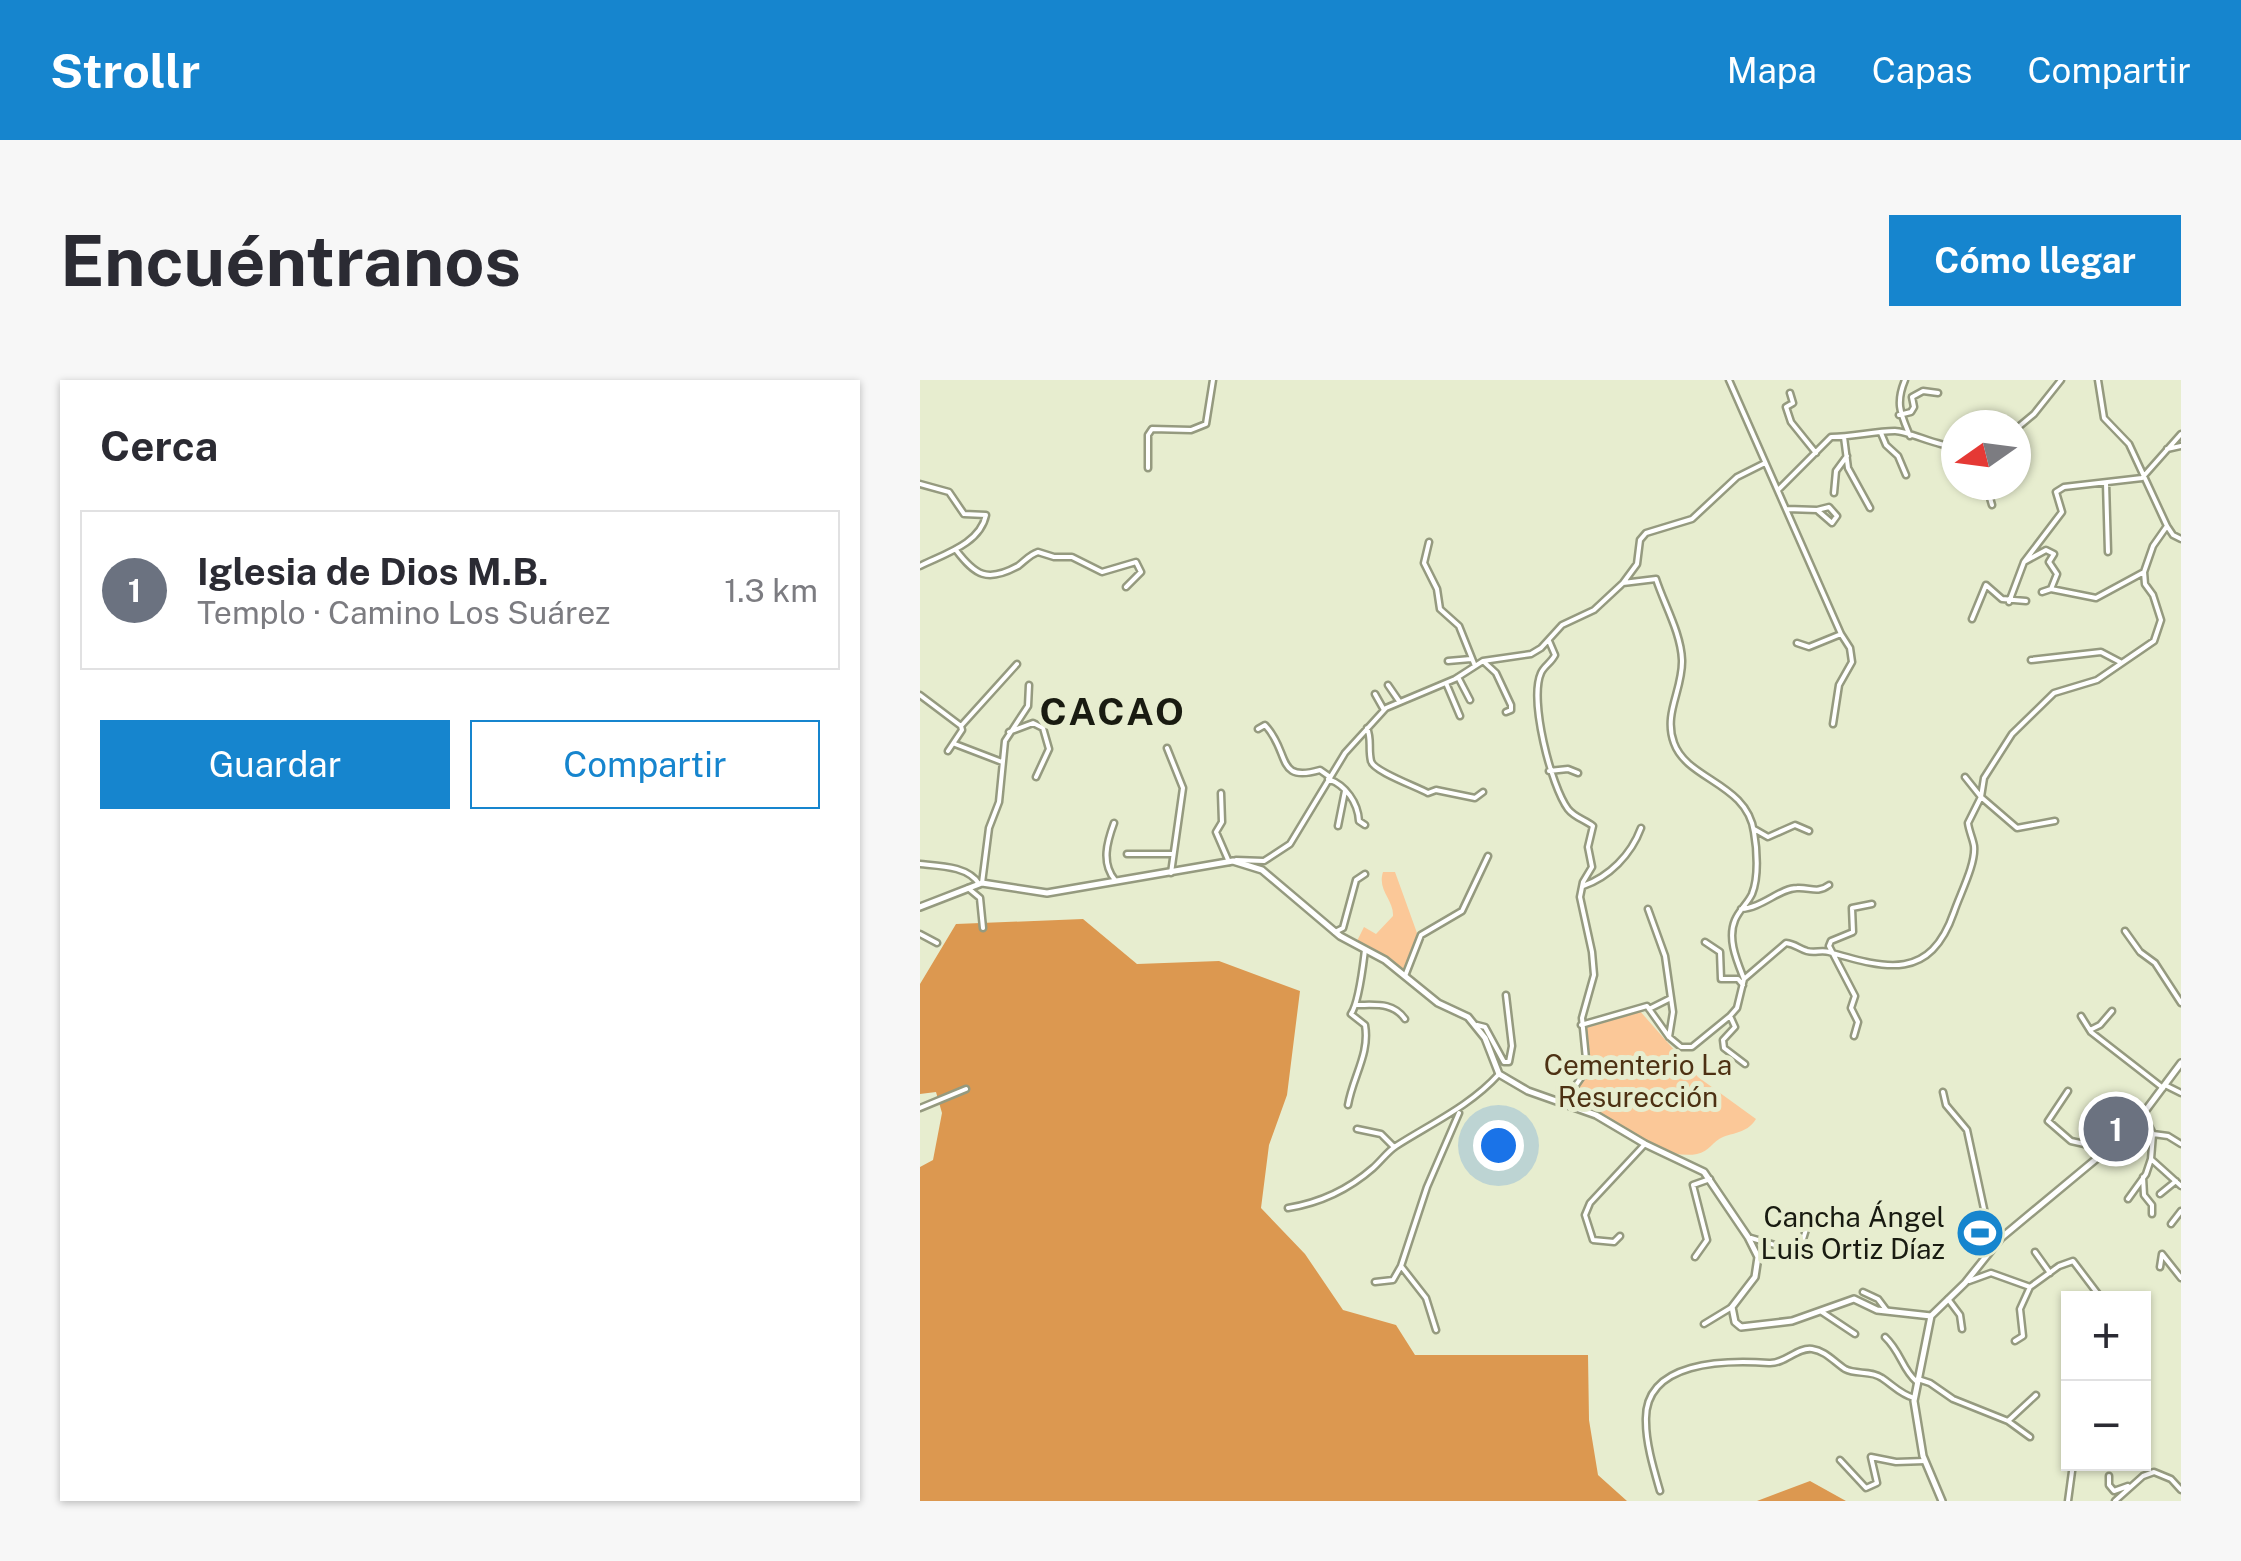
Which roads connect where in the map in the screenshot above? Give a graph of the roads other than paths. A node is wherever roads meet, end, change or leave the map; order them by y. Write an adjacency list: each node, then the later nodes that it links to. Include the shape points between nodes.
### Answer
1 (1212, 380): 20 (street, via 1206,424 1152,429)
2 (1728, 380): 19 (street)
3 (1905, 380): 8 (street)
4 (2061, 380): 9 (street)
5 (2098, 380): 22 (street, via 2104,418 2129,444)
6 (1790, 392): 17 (street, via 1791,422)
7 (1938, 393): 8 (street, via 1912,397 1911,412)
8 (1900, 415): 12 (street)
9 (2031, 416)
10 (1881, 434): 12 (street, via 1899,430); 13 (street); 21 (street)
11 (2181, 434): 16 (street)
12 (1910, 436): 14 (street)
13 (1844, 437): 17 (street, via 1831,437); 18 (street)
14 (1941, 443)
15 (2181, 446): 16 (street)
16 (2167, 449): 22 (street)
17 (1816, 453): 25 (street)
18 (1847, 456): 26 (street, via 1836,471); 29 (street)
19 (1765, 463): 25 (street); 40 (street, via 1736,477 1692,519 1646,534)
20 (1148, 468)
21 (1906, 476)
22 (2142, 478): 23 (street); 32 (street)
23 (2106, 481): 36 (street); 37 (street, via 2056,492 2062,512)
24 (920, 484): 35 (street, via 949,492 964,514 986,515 976,535)
25 (1778, 490): 30 (street)
26 (1834, 493)
27 (1991, 500): 28 (street)
28 (1992, 504)
29 (1870, 508)
30 (1786, 509): 31 (street); 47 (street)
31 (1817, 510)
32 (2167, 526): 33 (street); 39 (street)
33 (2181, 538)
34 (1428, 542): 50 (street, via 1424,563 1440,608 1459,626)
35 (956, 550): 38 (street); 41 (street, via 982,575 1018,566 1038,552 1072,557 1102,572 1136,562 1140,572)
36 (2108, 552)
37 (2024, 562): 42 (street, via 2052,552 2048,562 2057,574); 45 (street)
38 (920, 566)
39 (2144, 572): 42 (street, via 2096,598); 54 (street, via 2160,628 2154,641)
40 (1623, 583): 48 (street); 93 (street, via 1656,579 1678,639 1681,669 1668,723 1674,746 1737,797)
41 (1126, 588)
42 (2051, 589): 43 (street)
43 (2042, 592)
44 (2026, 600): 45 (street)
45 (2009, 602): 46 (street, via 1986,585)
46 (1972, 619)
47 (1841, 634): 49 (street, via 1809,648); 70 (street, via 1852,662 1839,685)
48 (1550, 641): 53 (street, via 1531,654); 79 (street, via 1555,655 1540,674 1539,690)
49 (1797, 643)
50 (1470, 659): 52 (street); 56 (street)
51 (2030, 660): 54 (street, via 2100,652)
52 (1448, 661)
53 (1484, 661): 56 (street); 68 (street, via 1512,704)
54 (2120, 662): 87 (street, via 2097,680 2054,694 2012,734 1984,778)
55 (1017, 664): 71 (street)
56 (1475, 666): 57 (street)
57 (1458, 677): 58 (street); 63 (street)
58 (1446, 682): 64 (street); 69 (street)
59 (1029, 685): 74 (street, via 1028,706)
60 (1388, 686): 64 (street)
61 (1375, 694): 66 (street)
62 (920, 695): 71 (street)
63 (1470, 700)
64 (1399, 701): 67 (street)
65 (1370, 702): 66 (street)
66 (1379, 702): 67 (street)
67 (1384, 710): 72 (street)
68 (1506, 712)
69 (1460, 716)
70 (1833, 724)
71 (961, 726): 75 (street)
72 (1367, 728): 82 (street); 85 (street, via 1370,760 1382,774 1428,793 1475,798)
73 (1258, 729): 82 (street, via 1265,725 1277,738 1292,774 1320,770)
74 (1009, 732): 78 (street); 81 (street, via 1033,724 1043,728 1049,749)
75 (955, 744): 77 (street); 78 (street)
76 (1167, 748): 96 (street, via 1183,788)
77 (948, 751)
78 (1002, 762): 103 (street)
79 (1550, 771): 80 (street); 105 (street, via 1566,807 1593,826 1592,866)
80 (1578, 773)
81 (1036, 777)
82 (1329, 778): 84 (street); 98 (street, via 1290,844 1264,861)
83 (1966, 778): 87 (street)
84 (1346, 790): 90 (street); 91 (street)
85 (1483, 792)
86 (1222, 793): 98 (street, via 1216,832)
87 (1981, 797): 88 (street, via 2017,828); 118 (street, via 1968,824 1972,866 1949,926 1930,954 1903,967)
88 (2055, 821)
89 (1114, 824): 102 (street, via 1106,851)
90 (1365, 825)
91 (1338, 826)
92 (1641, 828): 105 (street, via 1604,879)
93 (1754, 828): 94 (street, via 1768,838 1792,825); 110 (street, via 1754,884)
94 (1810, 830)
95 (1127, 854): 96 (street)
96 (1174, 854): 100 (street)
97 (1488, 856): 119 (street, via 1462,912 1422,935)
98 (1233, 861): 100 (street); 113 (street, via 1262,870)
99 (920, 864): 103 (street, via 957,869)
100 (1172, 873): 102 (street)
101 (1365, 874): 113 (street, via 1356,880 1343,928)
102 (1115, 880): 103 (street, via 1047,893)
103 (980, 884): 106 (street)
104 (1829, 885): 110 (street, via 1795,887)
105 (1582, 886): 131 (street, via 1594,975)
106 (968, 888): 108 (street); 111 (street, via 980,898)
107 (1872, 904): 118 (street, via 1852,908 1854,932 1831,941)
108 (920, 907)
109 (1648, 909): 122 (street)
110 (1741, 909): 120 (street, via 1732,935)
111 (983, 928)
112 (2126, 931): 123 (street)
113 (1335, 932): 117 (street)
114 (920, 934): 116 (street)
115 (1705, 942): 120 (street, via 1720,952 1721,979)
116 (937, 943)
117 (1366, 950): 119 (street); 124 (street)
118 (1830, 952): 120 (street, via 1786,943); 133 (street, via 1855,996)
119 (1405, 976): 130 (street)
120 (1743, 982): 127 (street)
121 (1506, 994): 130 (street, via 1509,1062)
122 (1672, 998): 125 (street); 134 (street)
123 (2181, 1003)
124 (1357, 1006): 129 (street, via 1391,1006); 144 (street, via 1351,1014 1365,1024 1367,1049)
125 (1649, 1008): 131 (street); 134 (street)
126 (2112, 1011): 132 (street)
127 (1730, 1016): 134 (street, via 1692,1046); 136 (street, via 1735,1027 1724,1048)
128 (2081, 1016): 132 (street)
129 (1405, 1019)
130 (1477, 1025): 137 (street)
131 (1582, 1025): 143 (street, via 1587,1069)
132 (2090, 1030): 138 (street)
133 (1854, 1036)
134 (1668, 1037)
135 (2181, 1063): 138 (street)
136 (1746, 1064)
137 (1499, 1074): 143 (street); 146 (street)
138 (2164, 1086): 142 (street); 147 (street)
139 (966, 1089): 145 (street)
140 (2068, 1091): 153 (street, via 2048,1122 2070,1140)
141 (1943, 1092): 167 (street, via 1967,1130)
142 (2181, 1093)
143 (1565, 1102): 150 (street)
144 (1348, 1106)
145 (920, 1108)
146 (1461, 1108): 152 (street); 170 (street)
147 (2144, 1116): 149 (street); 153 (street)
148 (1357, 1130): 152 (street, via 1381,1134)
149 (2153, 1134): 151 (street); 154 (street)
150 (1645, 1144): 156 (street); 165 (street, via 1585,1215 1593,1240 1614,1242)
151 (2181, 1144)
152 (1394, 1147): 160 (street, via 1341,1190)
153 (2107, 1149): 167 (street)
154 (2151, 1158): 155 (street); 157 (street)
155 (2143, 1178): 159 (street); 162 (street)
156 (1710, 1179): 166 (street); 169 (street, via 1693,1185 1708,1240)
157 (2179, 1184): 158 (street)
158 (2160, 1194)
159 (2128, 1199)
160 (1288, 1208)
161 (2181, 1211): 164 (street)
162 (2152, 1214)
163 (1809, 1220): 166 (street, via 1799,1252)
164 (2171, 1224)
165 (1620, 1236)
166 (1748, 1237): 180 (street, via 1758,1268)
167 (1992, 1247): 175 (street)
168 (2035, 1252): 172 (street)
169 (1695, 1257)
170 (1400, 1266): 174 (street, via 1393,1280); 186 (street, via 1426,1298)
171 (2160, 1267): 173 (street, via 2162,1254)
172 (2050, 1273): 176 (street); 177 (street, via 2073,1262)
173 (2181, 1278)
174 (1375, 1282)
175 (1965, 1283): 176 (street, via 1986,1272); 179 (street)
176 (2030, 1287): 189 (street, via 2020,1308 2023,1336)
177 (2096, 1291)
178 (1863, 1292): 181 (street)
179 (1948, 1299): 183 (street); 185 (street)
180 (1732, 1306): 182 (street, via 1735,1322 1749,1328); 184 (street)
181 (1887, 1311): 182 (street, via 1854,1299); 183 (street)
182 (1822, 1312): 187 (street)
183 (1930, 1316): 190 (street)
184 (1704, 1324)
185 (1962, 1329)
186 (1436, 1330)
187 (1855, 1334)
188 (1885, 1337): 190 (street)
189 (2015, 1341)
190 (1917, 1380): 192 (street); 193 (street)
191 (2036, 1395): 193 (street)
192 (1914, 1398): 196 (street); 201 (street, via 1814,1349 1778,1362 1689,1366 1653,1394 1646,1416)
193 (2008, 1420): 194 (street)
194 (2030, 1436)
195 (1840, 1460): 196 (street, via 1866,1488 1877,1483 1876,1455)
196 (1924, 1461): 202 (street)
197 (2072, 1471): 203 (street)
198 (2109, 1476): 199 (street, via 2114,1491)
199 (2132, 1484): 200 (street, via 2154,1472); 204 (street)
200 (2181, 1490)
201 (1660, 1491)
202 (1942, 1501)
203 (2068, 1501)
204 (2115, 1501)

